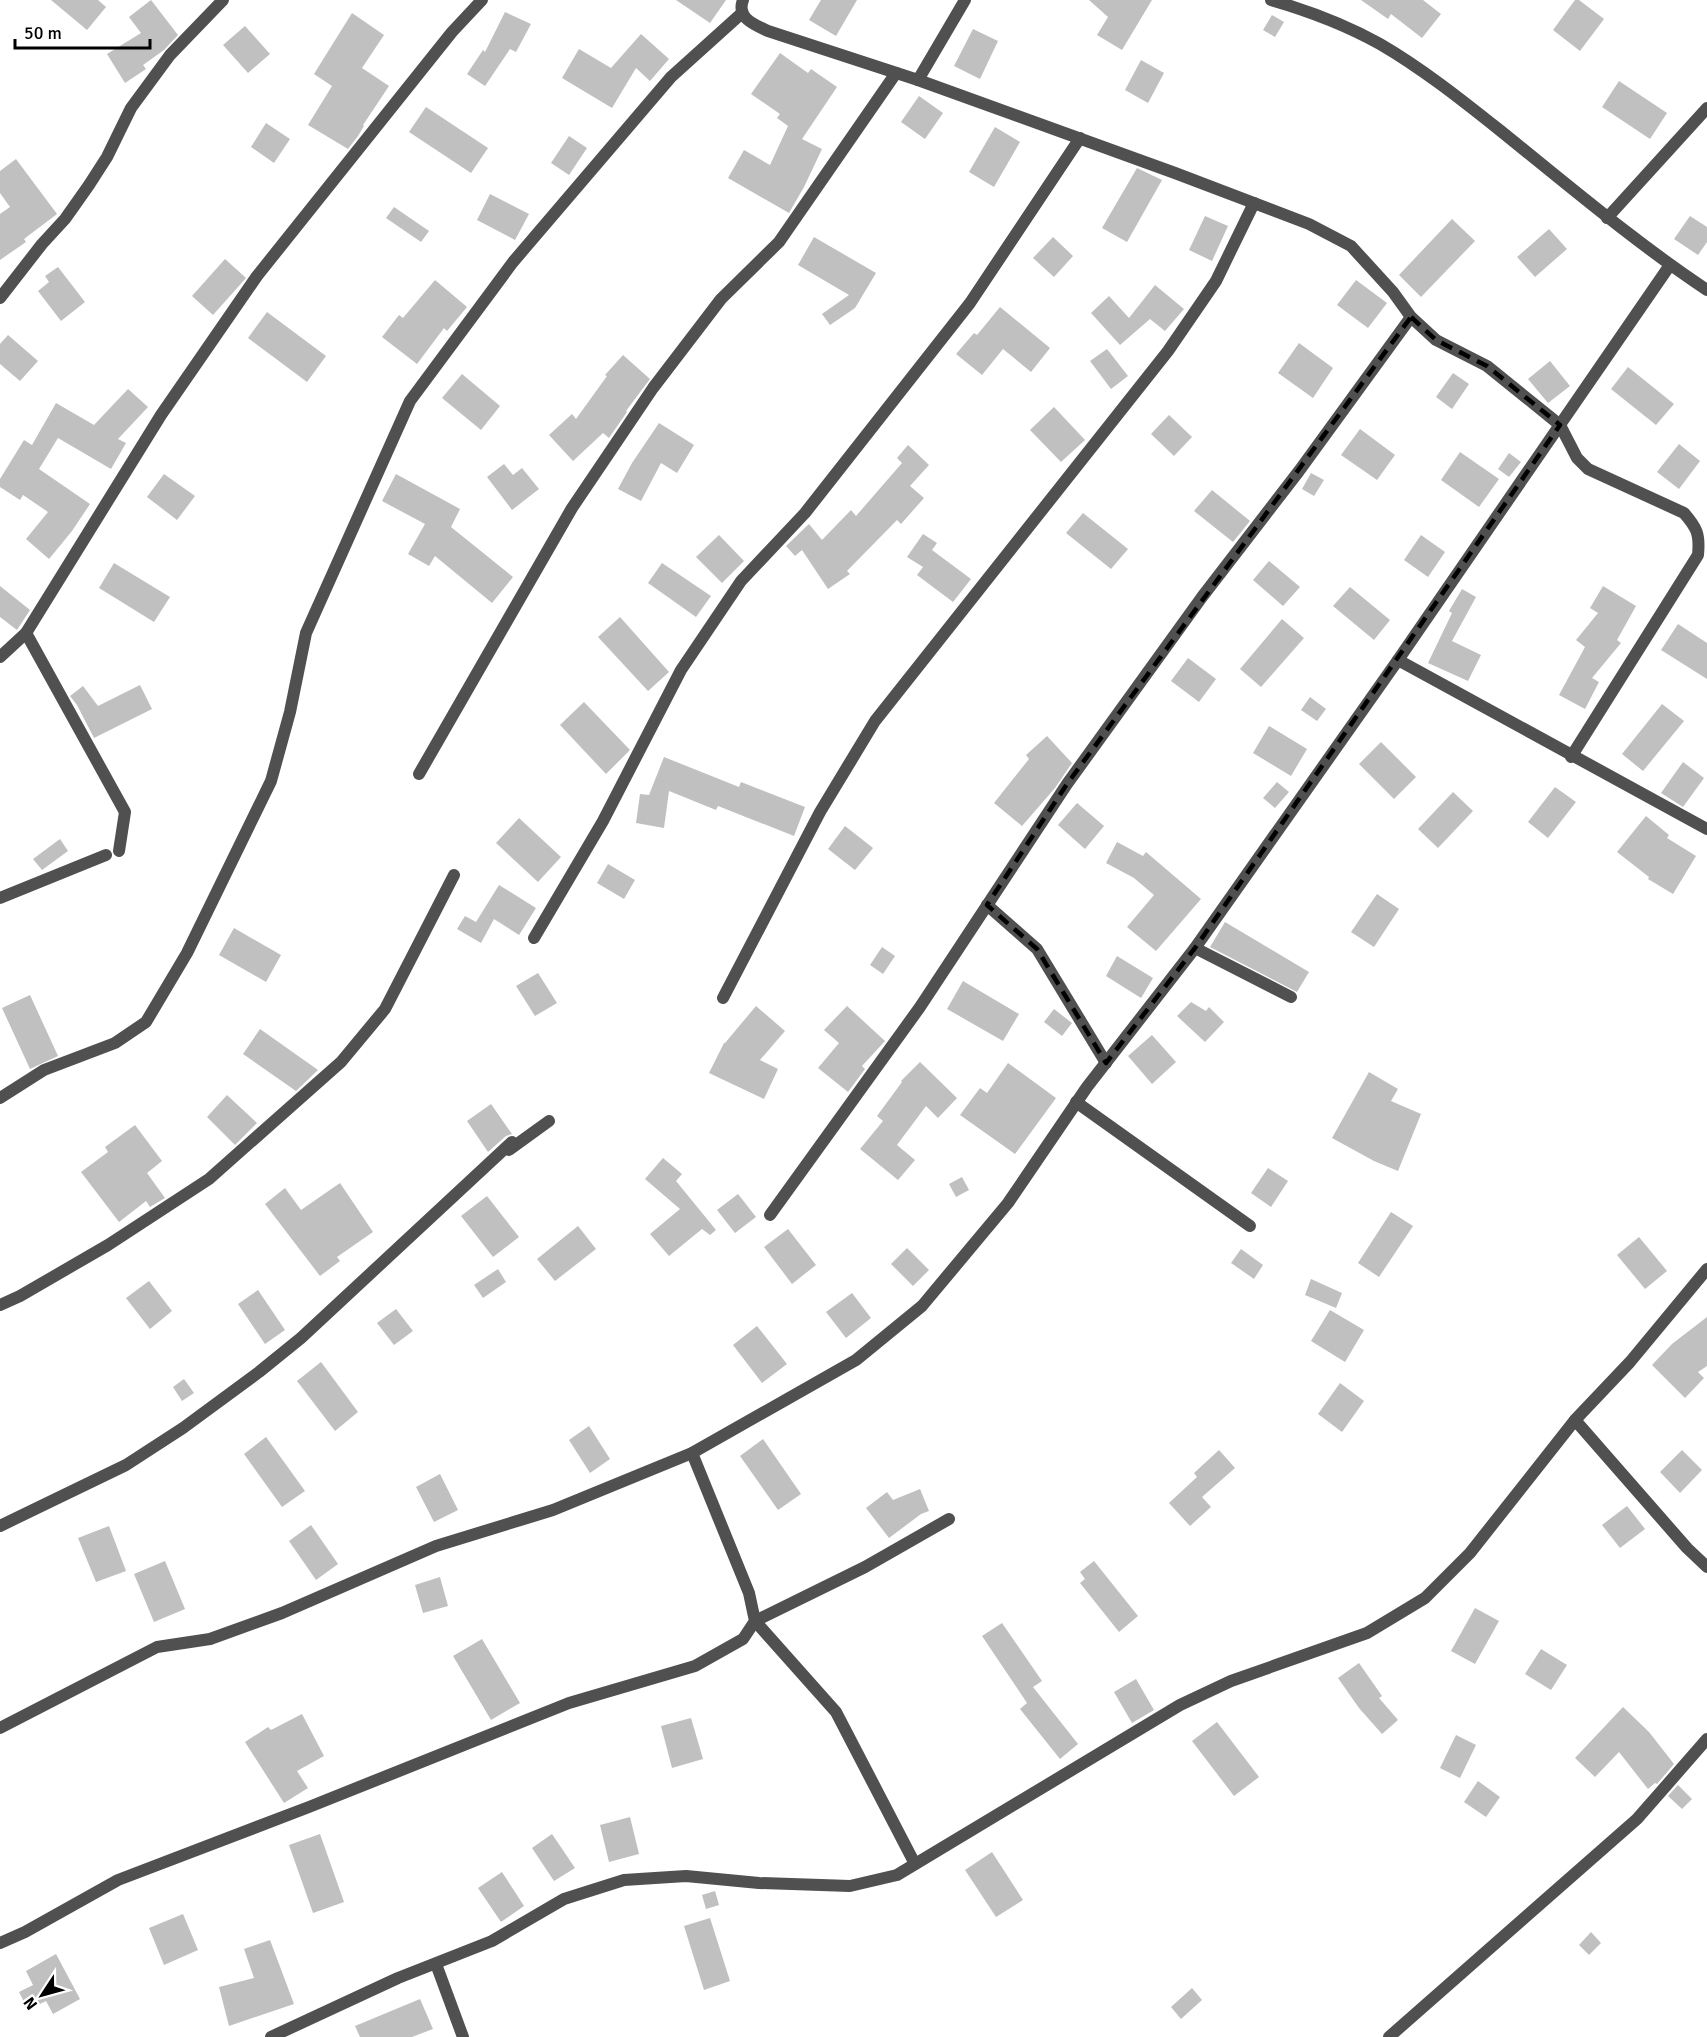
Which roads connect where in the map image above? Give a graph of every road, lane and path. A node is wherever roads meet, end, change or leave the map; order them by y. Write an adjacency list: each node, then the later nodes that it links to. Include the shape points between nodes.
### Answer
1 (223, 0): 15 (street, via 170,56 137,99 89,185)
2 (482, 0): 18 (street, via 256,276 161,415)
3 (743, 0): 6 (street)
4 (965, 0): 8 (street)
5 (1271, 0): 12 (street, via 1313,12 1380,44 1454,94)
6 (742, 13): 7 (street, via 748,22 768,31); 34 (street, via 671,76 513,262 410,401 306,633 271,781 187,953 146,1022 115,1043 44,1070)
7 (896, 73): 8 (street); 22 (street, via 779,242 721,299 653,388 572,508)
8 (918, 80): 10 (street)
9 (1707, 108): 12 (street)
10 (1080, 138): 11 (street); 29 (street, via 970,303 805,513 741,581 681,670 603,821)
11 (1254, 203): 16 (street, via 1309,224 1351,246); 32 (street, via 1216,281 1168,351 875,721 820,812)
12 (1607, 218): 13 (street)
13 (1670, 266): 14 (street); 17 (street)
14 (1707, 290)
15 (0, 298)
16 (1411, 317): 17 (street, via 1436,340 1486,366); 28 (street, via 1067,784)
17 (1560, 425): 20 (street); 21 (street, via 1577,458 1588,469 1684,513 1700,538 1698,555)
18 (26, 633): 19 (street); 24 (street, via 125,812)
19 (0, 657)
20 (1398, 660): 21 (street); 30 (street)
21 (1571, 756): 23 (street)
22 (419, 774)
23 (1707, 829)
24 (119, 851)
25 (106, 855): 27 (street)
26 (454, 875): 42 (street, via 385,1009 341,1062 210,1179 108,1245)
27 (0, 898)
28 (987, 905): 33 (street, via 1037,949); 39 (street, via 920,1007)
29 (534, 938)
30 (1196, 948): 31 (street); 33 (street)
31 (1291, 997)
32 (723, 998)
33 (1106, 1063): 35 (street)
34 (0, 1098)
35 (1077, 1102): 40 (street); 44 (street, via 1008,1203 922,1306 856,1360)
36 (549, 1121): 38 (street)
37 (512, 1142): 38 (street)
38 (481, 1170): 46 (street, via 301,1338 259,1372 126,1465)
39 (770, 1215)
40 (1250, 1226)
41 (1707, 1269): 43 (street, via 1630,1362)
42 (0, 1305)
43 (1575, 1420): 47 (street); 51 (street, via 1470,1553 1425,1598 1366,1633 1231,1681 1180,1705)
44 (692, 1453): 48 (street, via 749,1593); 49 (street, via 553,1510 436,1546 210,1639 157,1647)
45 (949, 1518): 48 (street, via 865,1567)
46 (0, 1526)
47 (1707, 1568)
48 (755, 1621): 51 (street, via 836,1712); 52 (street, via 743,1639 695,1666 569,1703 118,1880)
49 (0, 1728)
50 (1707, 1739): 56 (street, via 1637,1820)
51 (915, 1864): 53 (street, via 897,1875 850,1886 686,1876 624,1880 564,1899 492,1941)
52 (0, 1943)
53 (436, 1964): 54 (street, via 387,1982); 55 (street)
54 (271, 2037)
55 (464, 2037)
56 (1389, 2037)

